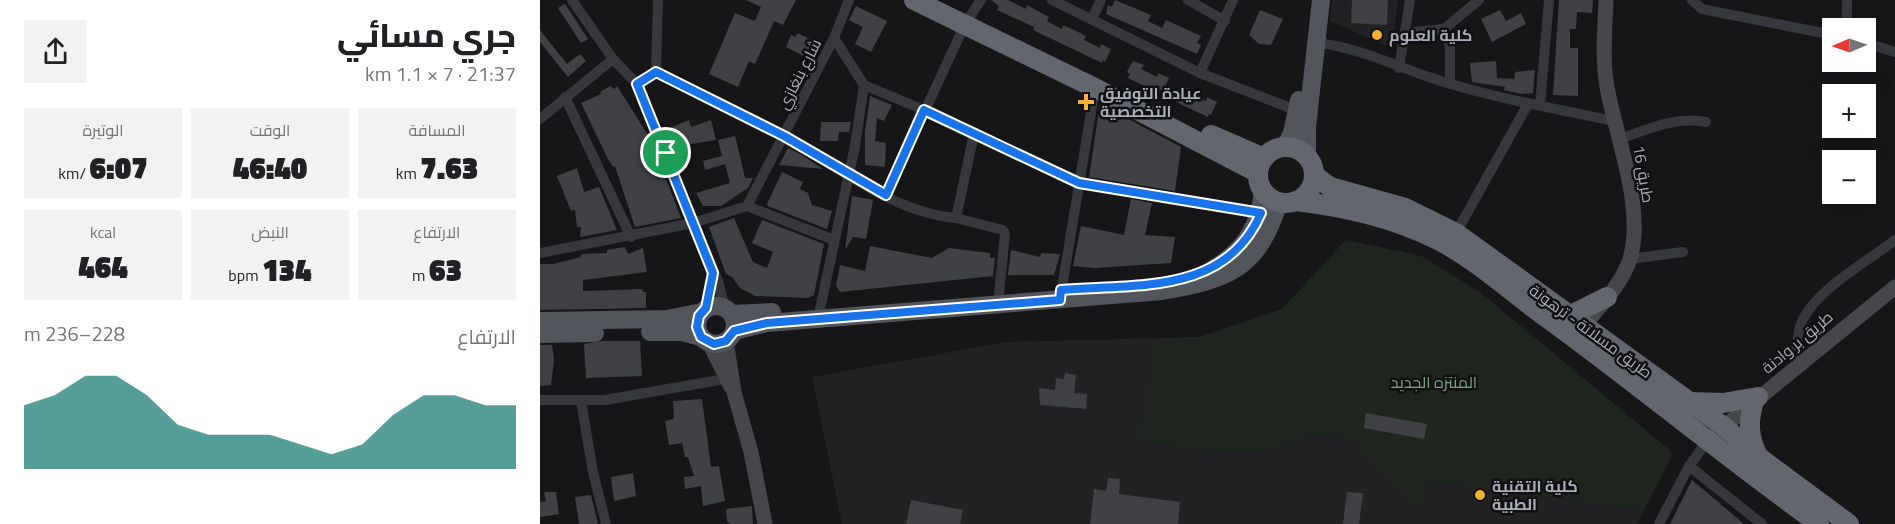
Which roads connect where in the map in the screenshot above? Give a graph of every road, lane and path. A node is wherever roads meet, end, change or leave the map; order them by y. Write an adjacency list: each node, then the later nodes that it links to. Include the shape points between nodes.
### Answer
1 (572, 0): 30 (street)
2 (658, 0): 32 (street)
3 (849, 0): 26 (street, شارع بنغازي)
4 (914, 0): 21 (highway)
5 (935, 0): 21 (highway)
6 (981, 0): 21 (street)
7 (1052, 0): 20 (street)
8 (1101, 0): 20 (street)
9 (1188, 0): 22 (street)
10 (1233, 0): 22 (street)
11 (1309, 0): 42 (main road)
12 (1321, 0): 27 (main road)
13 (1410, 0): 24 (street)
14 (1479, 0): 23 (street)
15 (1549, 0): 40 (street)
16 (1606, 0): 44 (street, طريق 16, via 1606,86)
17 (1692, 0): 25 (street, via 1702,9)
18 (1847, 0): 19 (street)
19 (1847, 18)
20 (1092, 19): 33 (street)
21 (967, 21): 37 (highway); 41 (street); 54 (highway)
22 (1225, 21): 33 (street)
23 (1444, 29): 24 (street); 35 (street, via 1450,47)
24 (1405, 33): 31 (street)
25 (1822, 33)
26 (834, 38): 36 (street); 47 (street, شارع بنغازي)
27 (1318, 43): 31 (street, via 1369,53); 50 (main road)
28 (1876, 47): 29 (street)
29 (1895, 52)
30 (613, 59): 34 (street); 38 (street)
31 (1399, 68): 35 (street)
32 (656, 72): 34 (street); 47 (street)
33 (1200, 73): 42 (street)
34 (637, 84): 59 (street)
35 (1450, 84): 39 (street)
36 (864, 85): 41 (street); 51 (street)
37 (1095, 88): 53 (street); 54 (highway)
38 (565, 97): 43 (street); 61 (street)
39 (1528, 104): 40 (street); 60 (street)
40 (1540, 105): 44 (street)
41 (924, 110): 46 (street); 55 (street)
42 (1298, 111): 49 (main road)
43 (540, 118)
44 (1614, 121): 48 (street, طريق 16)
45 (1706, 122): 48 (street, via 1670,122)
46 (974, 134): 53 (street); 58 (street)
47 (784, 136): 51 (street); 56 (street, شارع بنغازي)
48 (1620, 138): 66 (street, طريق 16, via 1634,218)
49 (1285, 147): 50 (highway); 54 (highway, via 1270,152)
50 (1306, 156): 52 (highway)
51 (849, 175): 55 (street); 62 (street)
52 (1314, 175): 54 (highway, via 1305,195); 60 (highway, طريق مسلاتة - ترهونة, via 1330,187 1405,208)
53 (1079, 183): 57 (street); 71 (street)
54 (1272, 185): 57 (main road); 69 (main road, via 1263,243 1249,260 1219,278 1162,291); 77 (highway, طريق مسلاتة - ترهونة, via 1380,216 1437,240)
55 (886, 195): 58 (street, via 914,210)
56 (747, 206): 59 (street); 62 (street)
57 (1261, 213): 69 (main road, via 1246,242 1216,268)
58 (956, 218): 70 (street, via 1003,230 1006,244)
59 (693, 223): 61 (street); 67 (street)
60 (1456, 233): 77 (highway, طريق مسلاتة - ترهونة)
61 (631, 237): 65 (street)
62 (834, 240): 73 (street)
63 (1895, 240): 79 (street, via 1826,292 1803,319)
64 (1683, 252): 66 (street)
65 (540, 253)
66 (1630, 259): 72 (street, طريق 16)
67 (713, 273): 76 (street); 76 (street)
68 (1895, 286): 79 (street, طريق بر وادنة)
69 (1124, 289): 71 (main road)
70 (999, 294): 71 (main road); 74 (main road)
71 (1061, 295): 74 (main road)
72 (1607, 297): 77 (highway); 77 (highway, via 1601,311)
73 (820, 309): 74 (main road); 76 (main road)
74 (858, 311): 76 (main road, via 767,323)
75 (540, 321): 76 (main road, via 667,319)
76 (717, 324): 78 (main road, via 671,331); 80 (street); 81 (street)
77 (1582, 328): 85 (highway, طريق مسلاتة - ترهونة); 86 (highway, طريق مسلاتة - ترهونة)
78 (540, 334)
79 (1796, 366): 83 (street, طريق بر وادنة)
80 (725, 379): 81 (street); 84 (street)
81 (734, 392): 90 (street)
82 (540, 399): 84 (street)
83 (1756, 399): 85 (highway, via 1723,404); 86 (street, طريق بر وادنة); 87 (highway, via 1749,424)
84 (581, 401): 89 (street)
85 (1688, 402): 86 (highway, طريق مسلاتة - ترهونة)
86 (1716, 433): 87 (highway, طريق مسلاتة - ترهونة); 88 (street); 93 (highway, طريق مسلاتة - ترهونة, via 1761,483)
87 (1760, 458): 94 (highway, طريق مسلاتة - ترهونة)
88 (1689, 466): 91 (street); 92 (street)
89 (606, 524)
90 (765, 524)
91 (1659, 524)
92 (1762, 524)
93 (1819, 524)
94 (1849, 524)

